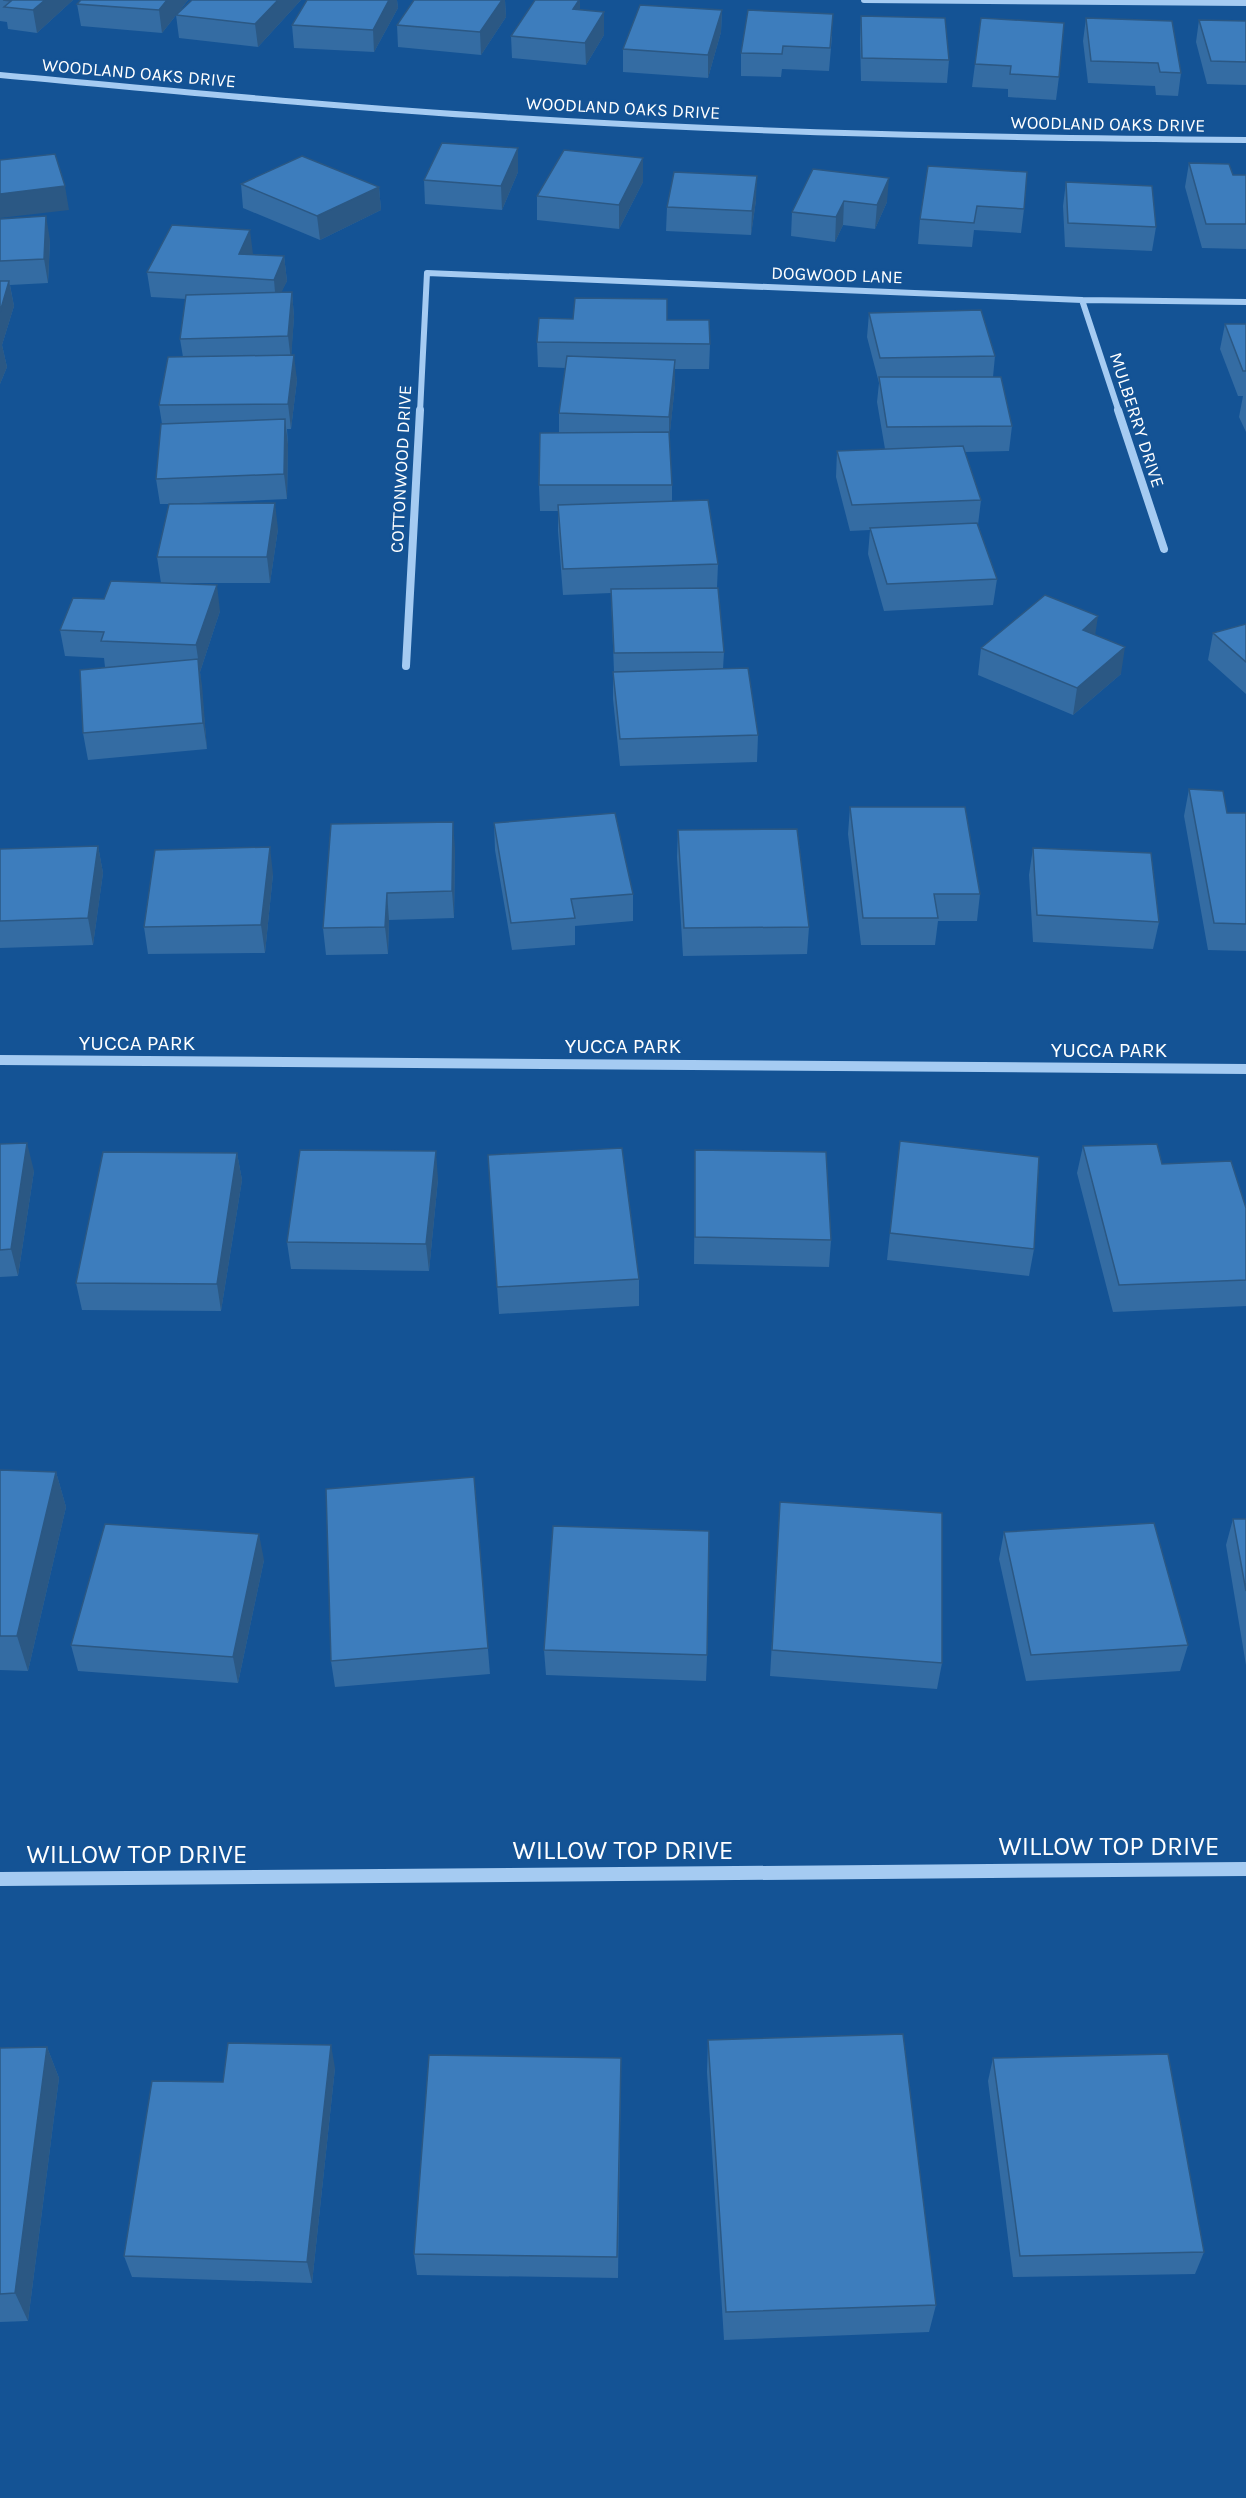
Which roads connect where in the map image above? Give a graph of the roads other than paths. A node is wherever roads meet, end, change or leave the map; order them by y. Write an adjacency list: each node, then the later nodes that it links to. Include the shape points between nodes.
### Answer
1 (864, 0): 2 (street)
2 (1246, 3)
3 (0, 75): 4 (street, WOODLAND OAKS DRIVE, via 394,110 625,124 888,135)
4 (1246, 140)
5 (427, 273): 6 (street, DOGWOOD LANE); 9 (street, COTTONWOOD DRIVE)
6 (1082, 300): 7 (street, DOGWOOD LANE); 8 (street, MULBERRY DRIVE)
7 (1246, 302)
8 (1164, 549)
9 (406, 666)
10 (0, 1060): 11 (street, YUCCA PARK)
11 (1246, 1069)
12 (1246, 1869): 13 (street, WILLOW TOP DRIVE)
13 (0, 1879)

